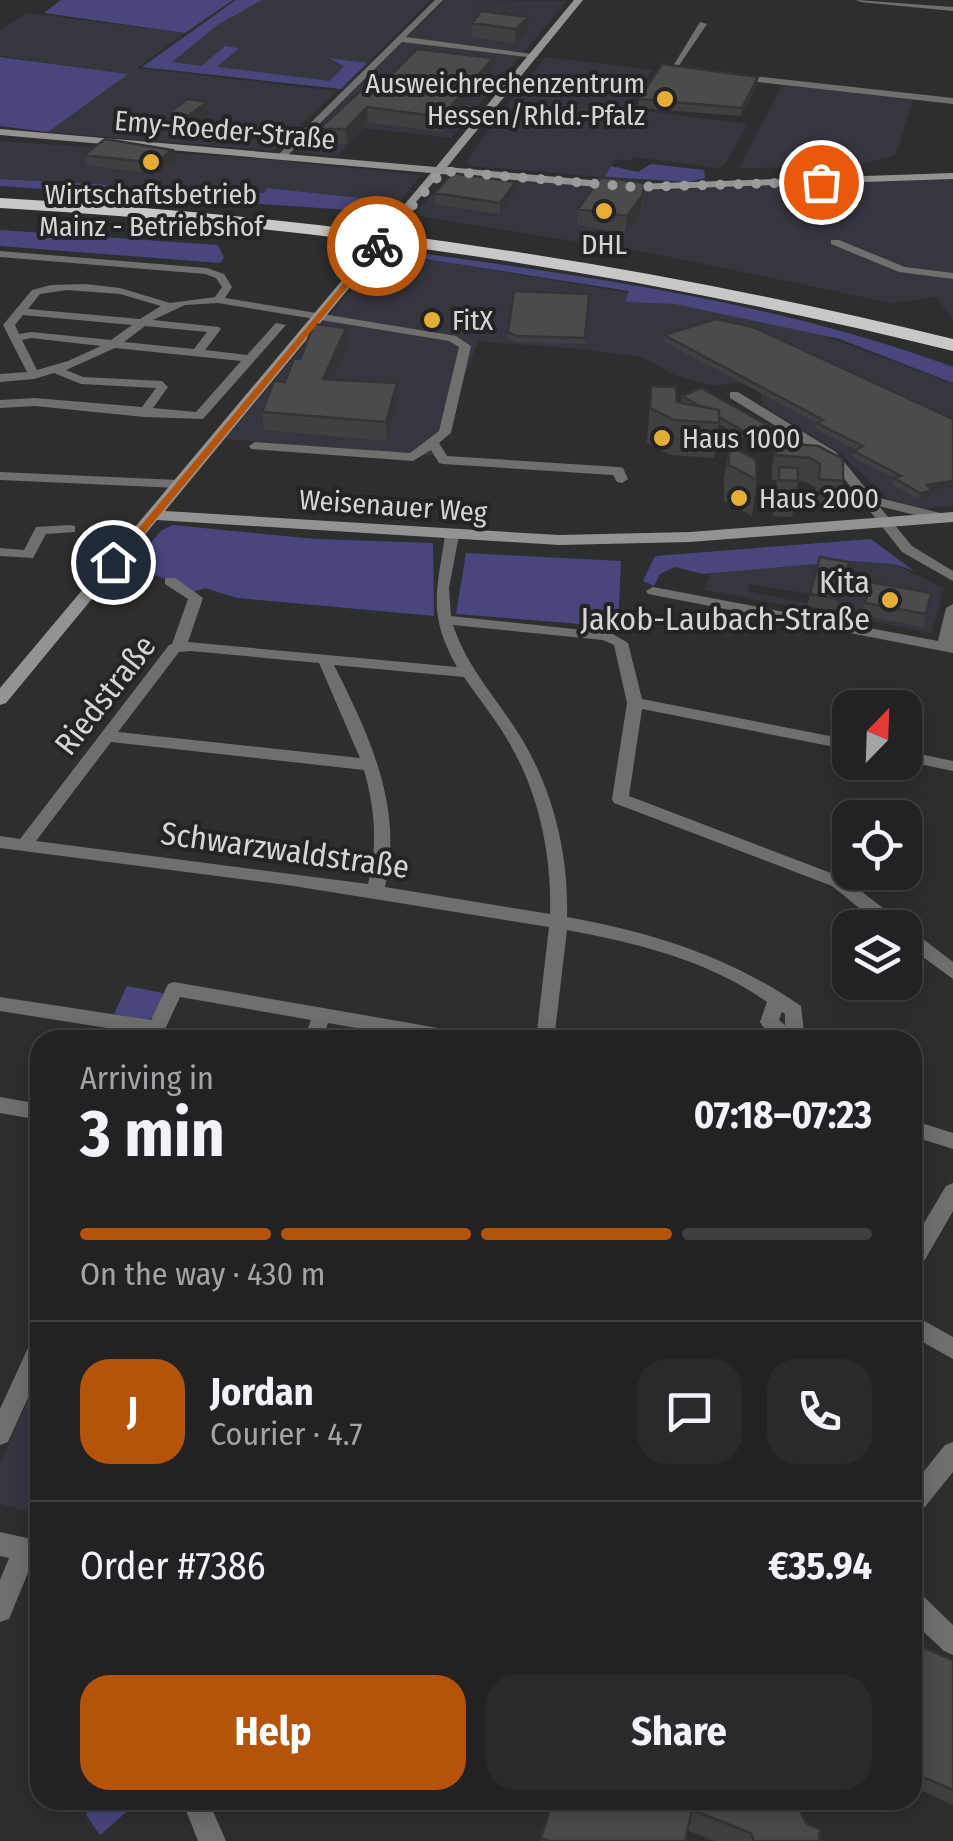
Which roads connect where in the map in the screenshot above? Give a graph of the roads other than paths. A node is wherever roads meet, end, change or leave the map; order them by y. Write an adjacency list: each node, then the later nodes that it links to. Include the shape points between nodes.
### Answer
1 (439, 0): 6 (street)
2 (580, 0): 7 (street)
3 (860, 0): 4 (street)
4 (953, 9)
5 (702, 24): 8 (street, via 673,70)
6 (400, 39): 7 (street); 12 (street)
7 (535, 55): 13 (street)
8 (709, 74)
9 (726, 76): 10 (street)
10 (953, 102)
11 (1, 134): 12 (street, Emy-Roeder-Straße)
12 (281, 157): 14 (street, Emy-Roeder-Straße)
13 (453, 158): 14 (street); 15 (street)
14 (443, 171): 15 (street, Emy-Roeder-Straße); 28 (street, bridge)
15 (488, 175): 16 (street, Emy-Roeder-Straße, via 648,187)
16 (953, 176)
17 (0, 196): 31 (highway, via 242,211 429,233 610,261)
18 (0, 203): 25 (highway, via 418,240)
19 (835, 242): 23 (street, via 904,270)
20 (0, 254): 21 (street)
21 (85, 261): 22 (street); 24 (street, via 214,273 227,287)
22 (71, 276)
23 (953, 276)
24 (218, 300): 26 (street); 28 (street)
25 (780, 304): 34 (highway); 37 (highway)
26 (167, 305): 27 (street, via 137,294 55,288 31,296); 29 (street)
27 (18, 311): 29 (street); 32 (street, via 9,326)
28 (322, 316): 44 (street, via 462,342 445,434); 48 (street)
29 (140, 322): 33 (street); 35 (street, via 215,330)
30 (280, 325): 36 (street)
31 (953, 332)
32 (14, 338): 33 (street); 39 (street)
33 (112, 344): 35 (street); 38 (street)
34 (953, 345)
35 (196, 354): 36 (street)
36 (251, 359): 43 (street, via 199,416)
37 (953, 364)
38 (56, 370): 39 (street); 43 (street, via 81,380 158,384)
39 (34, 375): 40 (street)
40 (2, 378): 42 (street)
41 (734, 395): 49 (street, via 811,438)
42 (1, 404): 43 (street)
43 (144, 413)
44 (434, 445): 45 (street, via 413,457); 47 (street, via 444,460 618,471)
45 (255, 446)
46 (0, 476): 48 (street)
47 (622, 479)
48 (178, 484): 50 (street); 52 (street, via 184,506)
49 (872, 500): 51 (street, via 911,514); 53 (street)
50 (152, 515): 52 (street, Weisenauer Weg); 66 (street)
51 (948, 517): 53 (street, Weisenauer Weg)
52 (227, 520): 55 (street, Weisenauer Weg)
53 (888, 522): 55 (street, Weisenauer Weg, via 630,540); 57 (street, via 913,554)
54 (70, 529): 56 (street, via 42,530 28,555)
55 (452, 535): 61 (street)
56 (0, 552)
57 (953, 577)
58 (170, 582): 62 (street, Riedstraße, via 196,598)
59 (652, 591): 63 (street, via 676,589)
60 (953, 608): 63 (street)
61 (444, 620): 65 (street); 67 (street, via 614,639 624,647)
62 (179, 646): 64 (street); 68 (street, Riedstraße, via 165,655)
63 (948, 647)
64 (324, 659): 65 (street); 71 (street)
65 (469, 673): 77 (street, via 530,766 548,822)
66 (0, 699)
67 (635, 704): 69 (street); 76 (street, via 620,799 838,882)
68 (105, 736): 71 (street); 74 (street, Riedstraße)
69 (832, 742)
70 (922, 760): 72 (street)
71 (372, 765): 75 (street, via 383,868)
72 (953, 766)
73 (0, 842): 74 (street, Schwarzwaldstraße)
74 (24, 845): 75 (street, Schwarzwaldstraße)
75 (375, 891): 77 (street, Schwarzwaldstraße)
76 (874, 910)
77 (561, 923): 80 (street, Schwarzwaldstraße, via 695,959); 87 (street)
78 (922, 947): 79 (street)
79 (953, 972)
80 (776, 998)
81 (0, 1004): 83 (street)
82 (321, 1017): 84 (street, via 174,990); 85 (street); 86 (street)
83 (133, 1030)
84 (155, 1030)
85 (316, 1030)
86 (404, 1030)
87 (546, 1030)
88 (0, 1105): 89 (street)
89 (30, 1110)
90 (922, 1131): 91 (street)
91 (953, 1141)
92 (953, 1192): 93 (street)
93 (922, 1246)
94 (922, 1330): 95 (street)
95 (953, 1349)
96 (30, 1368): 97 (street)
97 (0, 1434)
98 (953, 1453): 99 (street)
99 (922, 1492)
100 (0, 1544): 101 (street)
101 (30, 1551)
102 (30, 1557): 103 (street)
103 (0, 1610)
104 (922, 1612): 105 (street)
105 (953, 1642)
106 (199, 1810): 107 (street)
107 (212, 1841)

